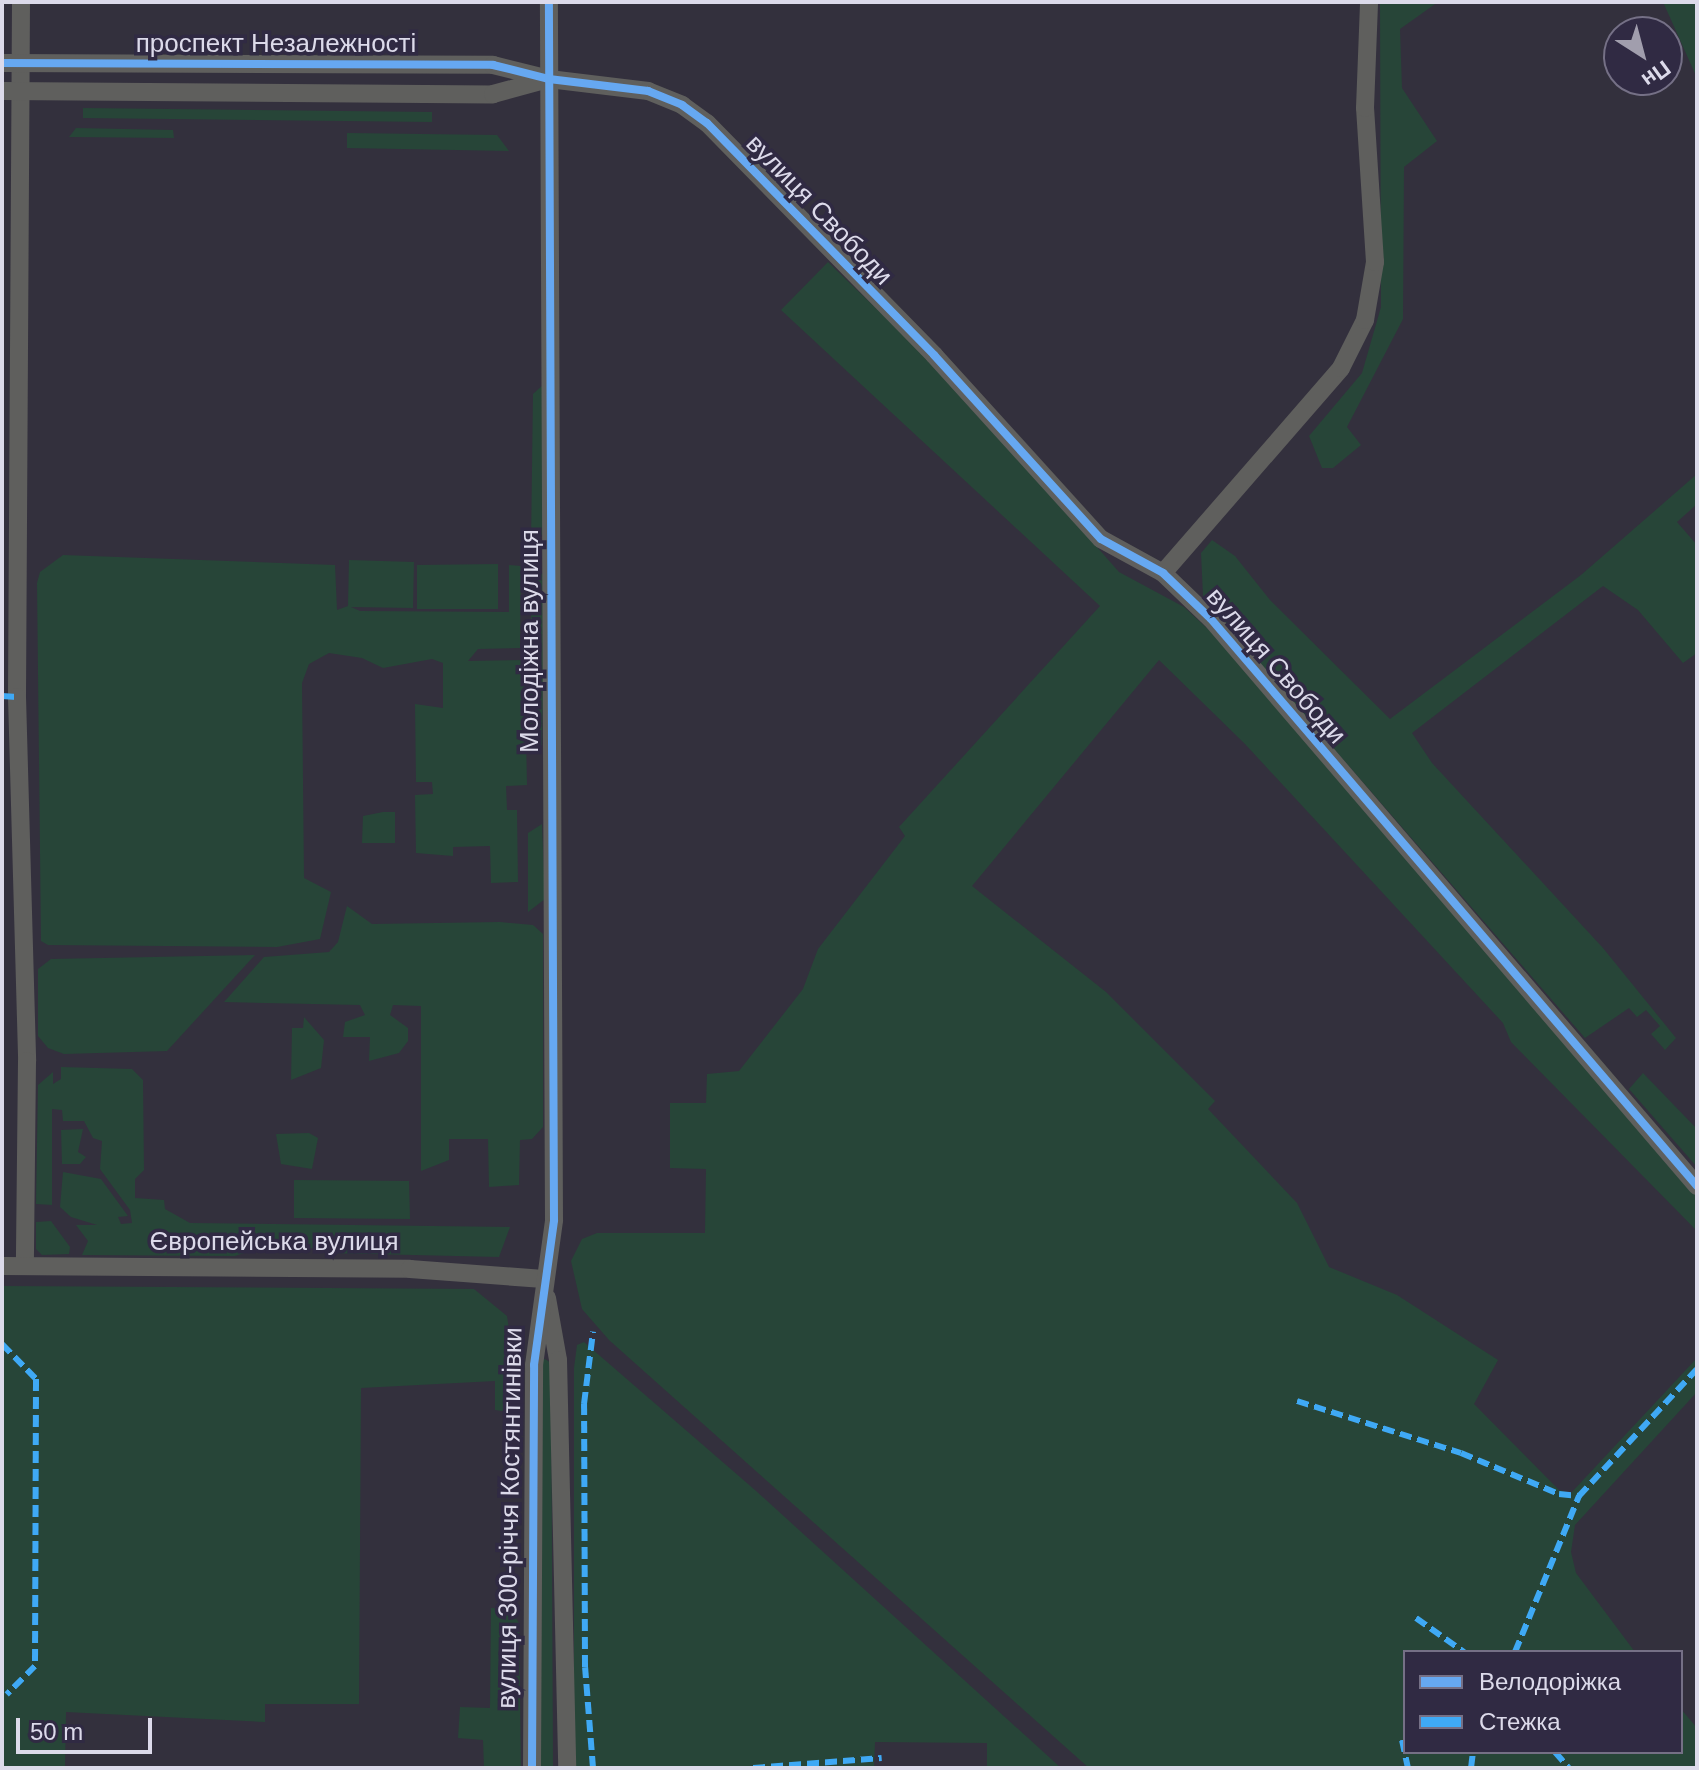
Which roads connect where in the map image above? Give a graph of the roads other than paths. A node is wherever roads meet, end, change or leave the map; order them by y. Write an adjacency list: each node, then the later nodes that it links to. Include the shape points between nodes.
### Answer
1 (21, 2): 5 (street)
2 (549, 2): 6 (street, Молодіжна вулиця)
3 (1369, 2): 8 (street, via 1365,108 1375,262 1365,320 1341,368)
4 (2, 63): 5 (street, проспект Незалежності)
5 (21, 63): 6 (street, проспект Незалежності, via 493,65); 7 (street)
6 (549, 79): 7 (street, проспект Незалежності, via 493,94); 8 (street, вулиця Свободи, via 648,91 707,123 934,355 1101,539); 13 (street, Молодіжна вулиця, via 549,735 556,922 554,1220)
7 (11, 91): 9 (street)
8 (1163, 573): 10 (street, вулиця Свободи, via 1211,619)
9 (10, 697): 12 (street, via 27,1061)
10 (1697, 1186)
11 (2, 1266): 12 (street, Європейська вулиця)
12 (25, 1266): 13 (street, Європейська вулиця, via 410,1269)
13 (544, 1279): 14 (street, вулиця 300-річчя Костянтинівки, via 533,1378); 15 (street, вулиця 300-річчя Костянтинівки, via 558,1360)
14 (532, 1768)
15 (567, 1768)

